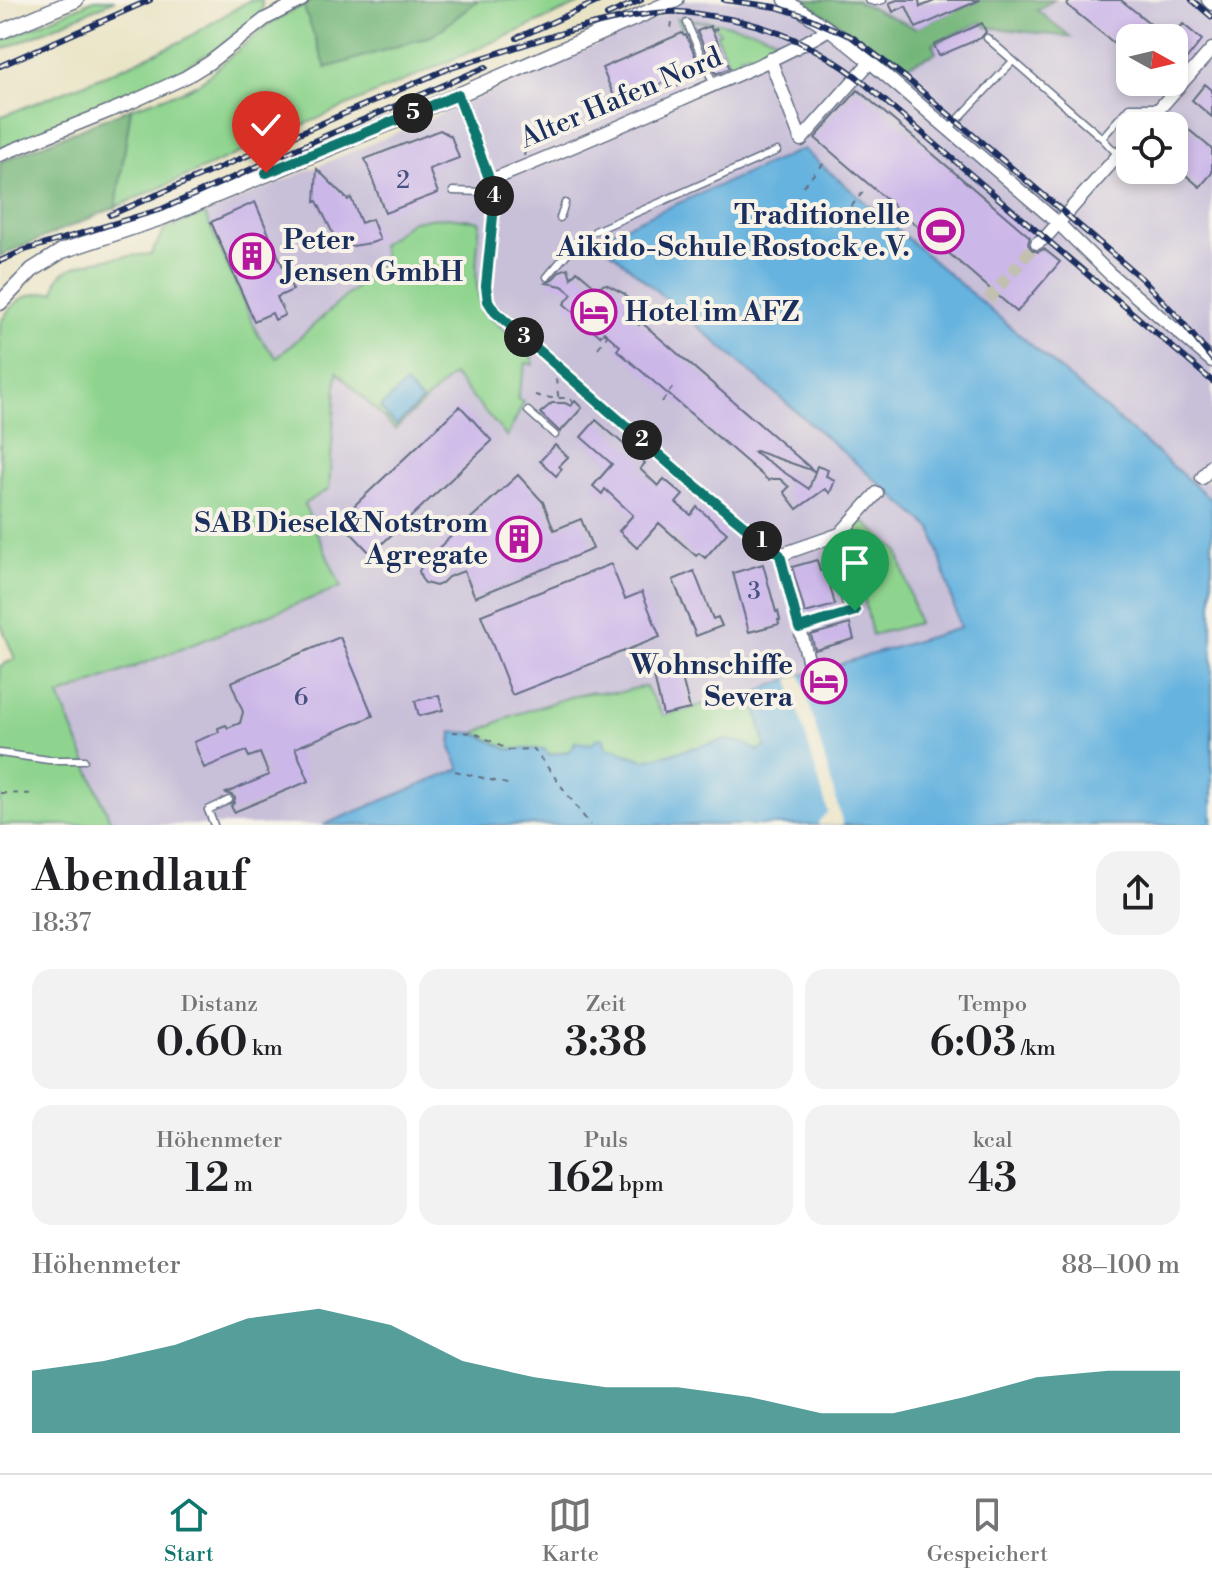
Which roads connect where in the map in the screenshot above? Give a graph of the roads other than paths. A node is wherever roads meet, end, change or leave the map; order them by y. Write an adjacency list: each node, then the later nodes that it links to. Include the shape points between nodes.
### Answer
1 (76, 0): 9 (street)
2 (302, 0): 23 (street, via 265,19 186,77)
3 (785, 0): 8 (street)
4 (868, 0): 5 (lane)
5 (883, 0)
6 (675, 6): 16 (street)
7 (687, 23): 15 (lane)
8 (829, 29): 12 (street, Alter Hafen Nord); 14 (street)
9 (0, 32)
10 (987, 38): 13 (lane)
11 (1212, 49): 17 (street)
12 (770, 59): 14 (street, via 801,140); 15 (street, Alter Hafen Nord)
13 (1013, 61): 19 (lane); 20 (lane)
14 (870, 62): 19 (street)
15 (714, 85): 25 (street, Alter Hafen Nord)
16 (458, 95): 25 (street); 34 (street, via 264,179 62,251 32,270)
17 (1160, 107): 18 (street); 20 (lane, via 1129,107)
18 (1156, 112)
19 (949, 129): 29 (street)
20 (1102, 138): 22 (lane)
21 (777, 151): 30 (lane)
22 (1116, 153)
23 (0, 155)
24 (1116, 157): 29 (street)
25 (492, 184): 26 (lane, via 482,192); 42 (street, via 487,270 488,301 495,312)
26 (453, 191)
27 (565, 203): 28 (lane)
28 (560, 218)
29 (1058, 223): 32 (street); 35 (street)
30 (595, 231)
31 (582, 236): 33 (lane)
32 (1037, 243)
33 (547, 277)
34 (0, 303)
35 (1212, 361)
36 (528, 411): 37 (lane)
37 (555, 435)
38 (1212, 465): 39 (street)
39 (1202, 478)
40 (877, 493): 41 (street, via 840,534)
41 (829, 539): 42 (street); 43 (lane)
42 (780, 555): 45 (street)
43 (846, 604)
44 (855, 611): 45 (lane)
45 (799, 628): 46 (street)
46 (809, 663)
47 (0, 753): 48 (lane)
48 (84, 760)
49 (229, 800): 50 (lane, via 208,810)
50 (214, 825)

